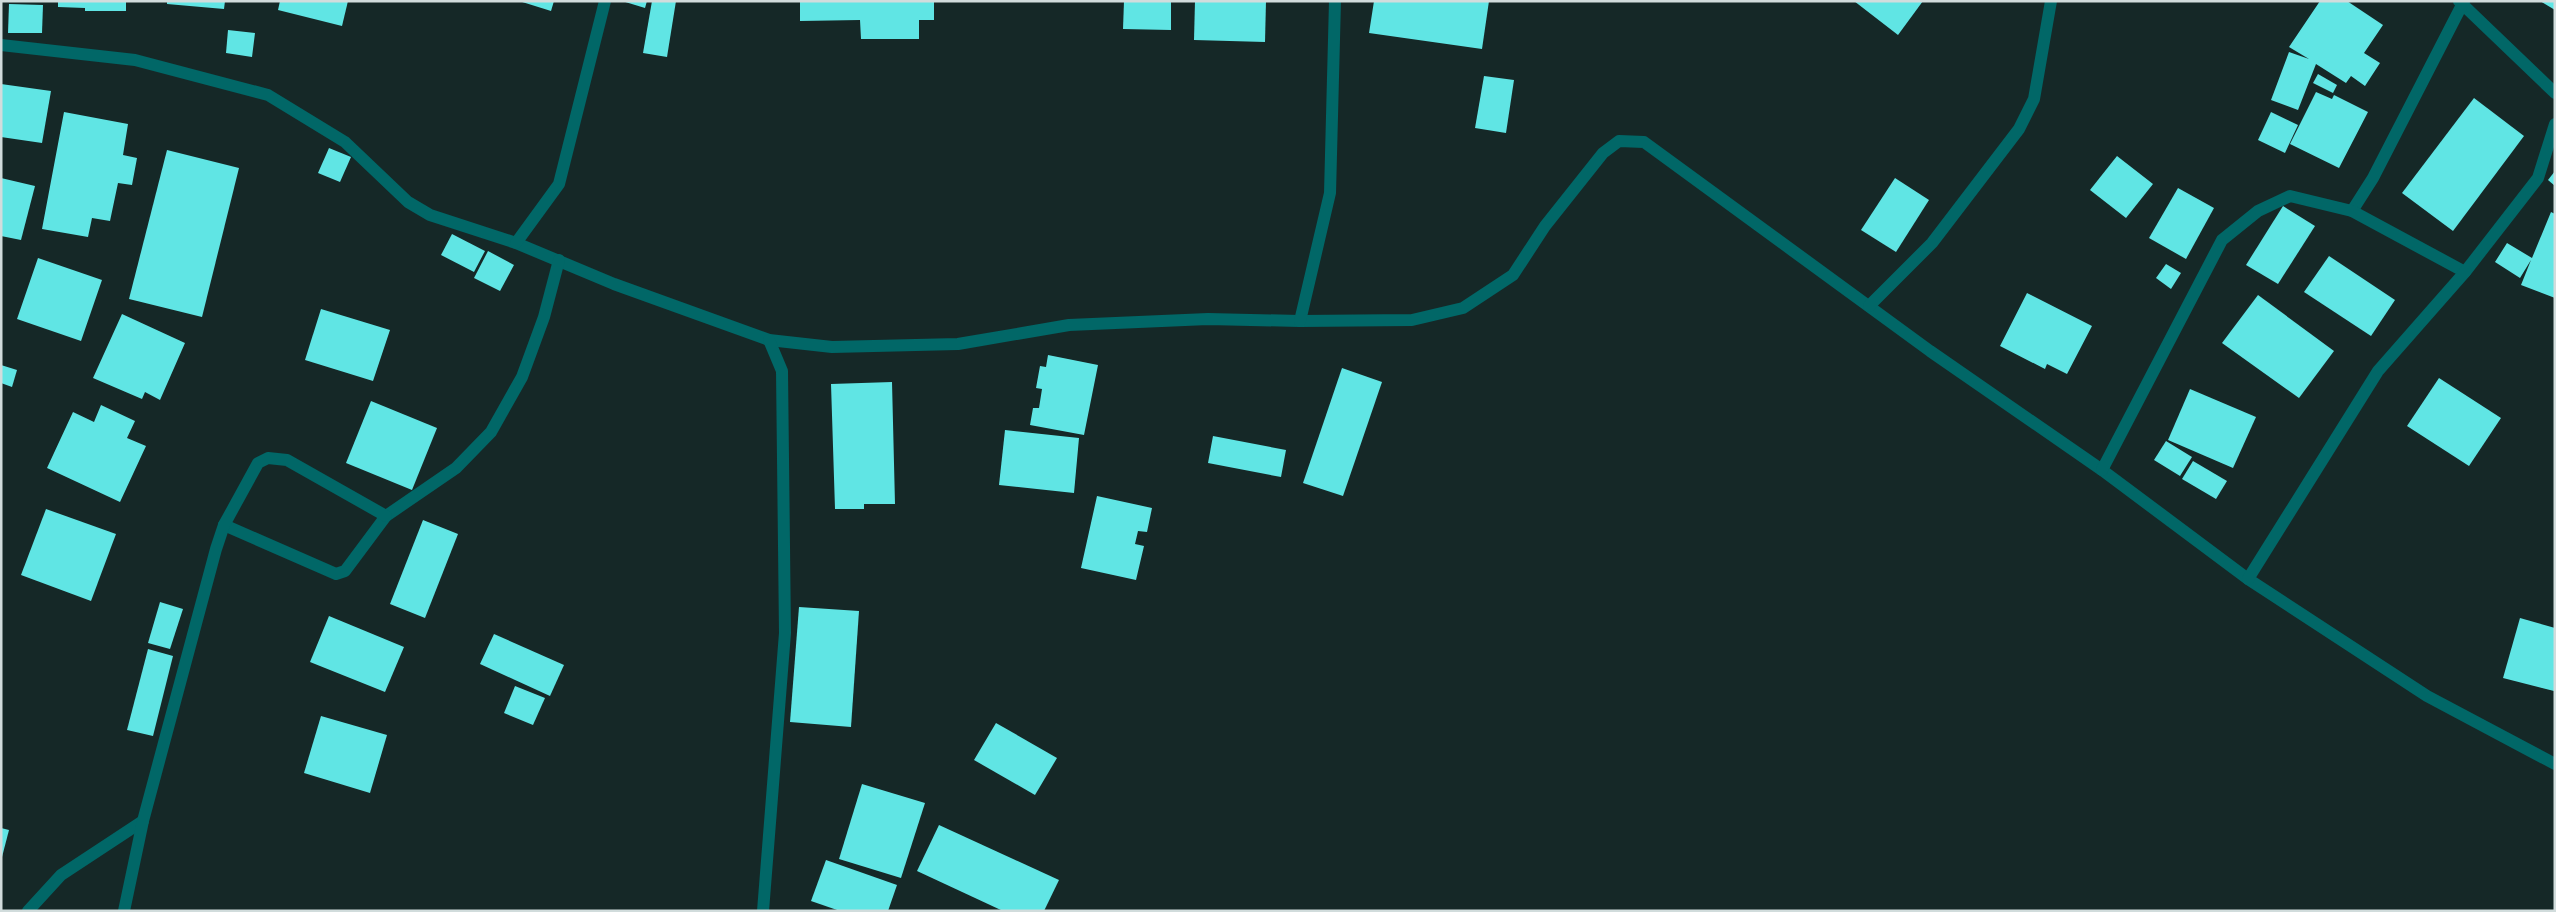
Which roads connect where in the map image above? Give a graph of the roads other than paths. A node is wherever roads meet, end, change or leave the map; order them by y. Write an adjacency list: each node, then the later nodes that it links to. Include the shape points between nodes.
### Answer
1 (605, 1): 9 (street, via 559,184)
2 (1335, 1): 13 (street, via 1330,192)
3 (2051, 1): 12 (street, via 2034,99 2019,130 1932,243)
4 (2462, 2): 6 (street); 8 (street, via 2373,178)
5 (1, 45): 9 (street, via 135,60 268,95 345,142 408,202 430,215)
6 (2555, 93)
7 (2555, 124): 11 (street, via 2538,178)
8 (2352, 211): 11 (street); 15 (street, via 2290,196 2258,211 2222,240)
9 (516, 243): 10 (street)
10 (558, 260): 14 (street, via 614,284); 16 (street, via 544,318 522,377 491,432 456,468)
11 (2465, 272): 18 (street, via 2378,371)
12 (1869, 306): 13 (street, via 1644,142 1619,141 1603,153 1545,226 1513,275 1464,308 1412,320); 15 (street)
13 (1300, 321): 14 (street, via 1208,319 1069,325 958,344 832,347)
14 (770, 340): 23 (street, via 782,371 785,633)
15 (2102, 470): 18 (street)
16 (386, 516): 17 (street, via 345,571 336,574); 17 (street, via 287,460 268,458 258,463)
17 (224, 525): 20 (street)
18 (2248, 579): 19 (street, via 2427,696)
19 (2555, 764)
20 (143, 821): 21 (street, via 62,876); 22 (street)
21 (28, 911)
22 (124, 911)
23 (763, 911)

